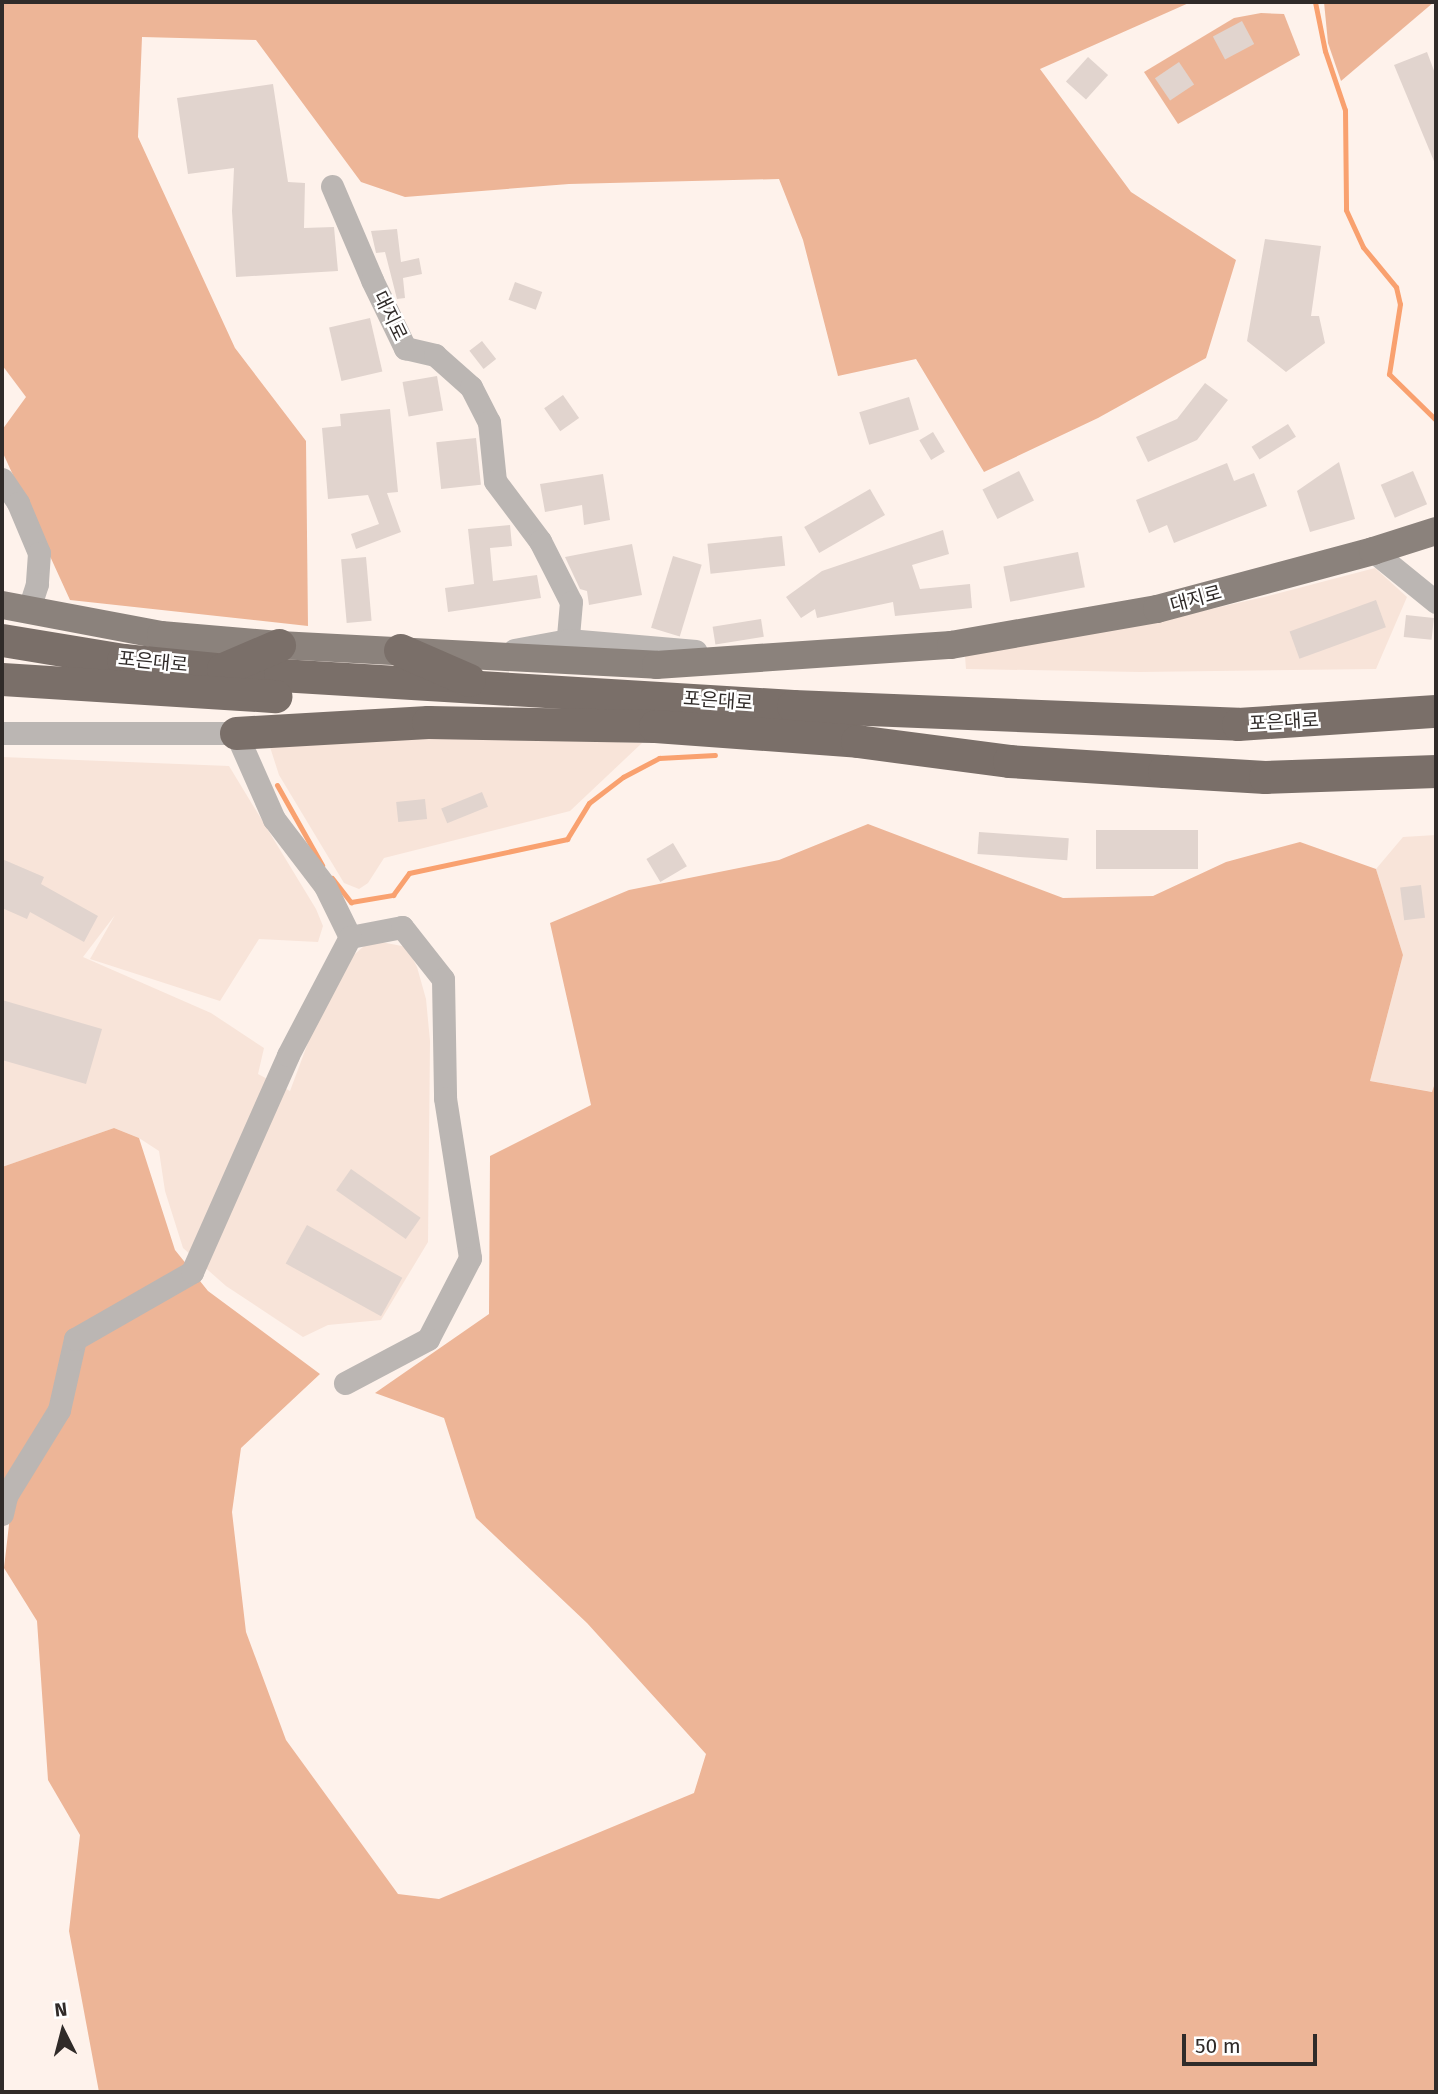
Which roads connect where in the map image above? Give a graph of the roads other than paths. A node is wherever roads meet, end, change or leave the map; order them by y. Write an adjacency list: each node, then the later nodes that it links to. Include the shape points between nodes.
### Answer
1 (332, 186): 8 (street, 대지로, via 405,348 435,355 471,387 489,422 495,481 540,541 571,603)
2 (2, 479): 6 (street, via 18,503 39,553 37,584)
3 (1436, 531): 4 (main road, 대지로)
4 (1373, 551): 5 (street); 10 (main road, 대지로, via 1157,609)
5 (1436, 602)
6 (15, 607): 9 (main road, 대지로, via 161,635)
7 (2, 640): 13 (highway, 포은대로)
8 (568, 640): 10 (street, 대지로, via 678,652); 12 (street, 대지로)
9 (279, 645): 11 (main road, 대지로); 13 (highway)
10 (951, 645): 12 (main road, 대지로, via 656,665)
11 (400, 650): 12 (main road, 대지로); 15 (highway)
12 (501, 655)
13 (221, 670): 15 (highway, 포은대로)
14 (2, 679): 17 (highway, 포은대로)
15 (484, 687): 16 (highway, 포은대로, via 1146,723 1238,724)
16 (1436, 710)
17 (688, 716): 18 (highway, 포은대로); 19 (highway)
18 (806, 723): 20 (highway, 포은대로, via 1352,741); 23 (highway)
19 (655, 726): 22 (highway, via 428,722); 23 (highway)
20 (1436, 729)
21 (2, 733): 22 (street)
22 (236, 733): 25 (street, via 274,819 325,886)
23 (857, 741): 24 (highway, via 1009,761 1265,777)
24 (1436, 771)
25 (350, 937): 26 (street, via 402,927 443,979 445,1098 470,1258 428,1339); 27 (street, via 288,1055 192,1272 75,1339 59,1410 6,1496)
26 (345, 1383)
27 (2, 1514)

